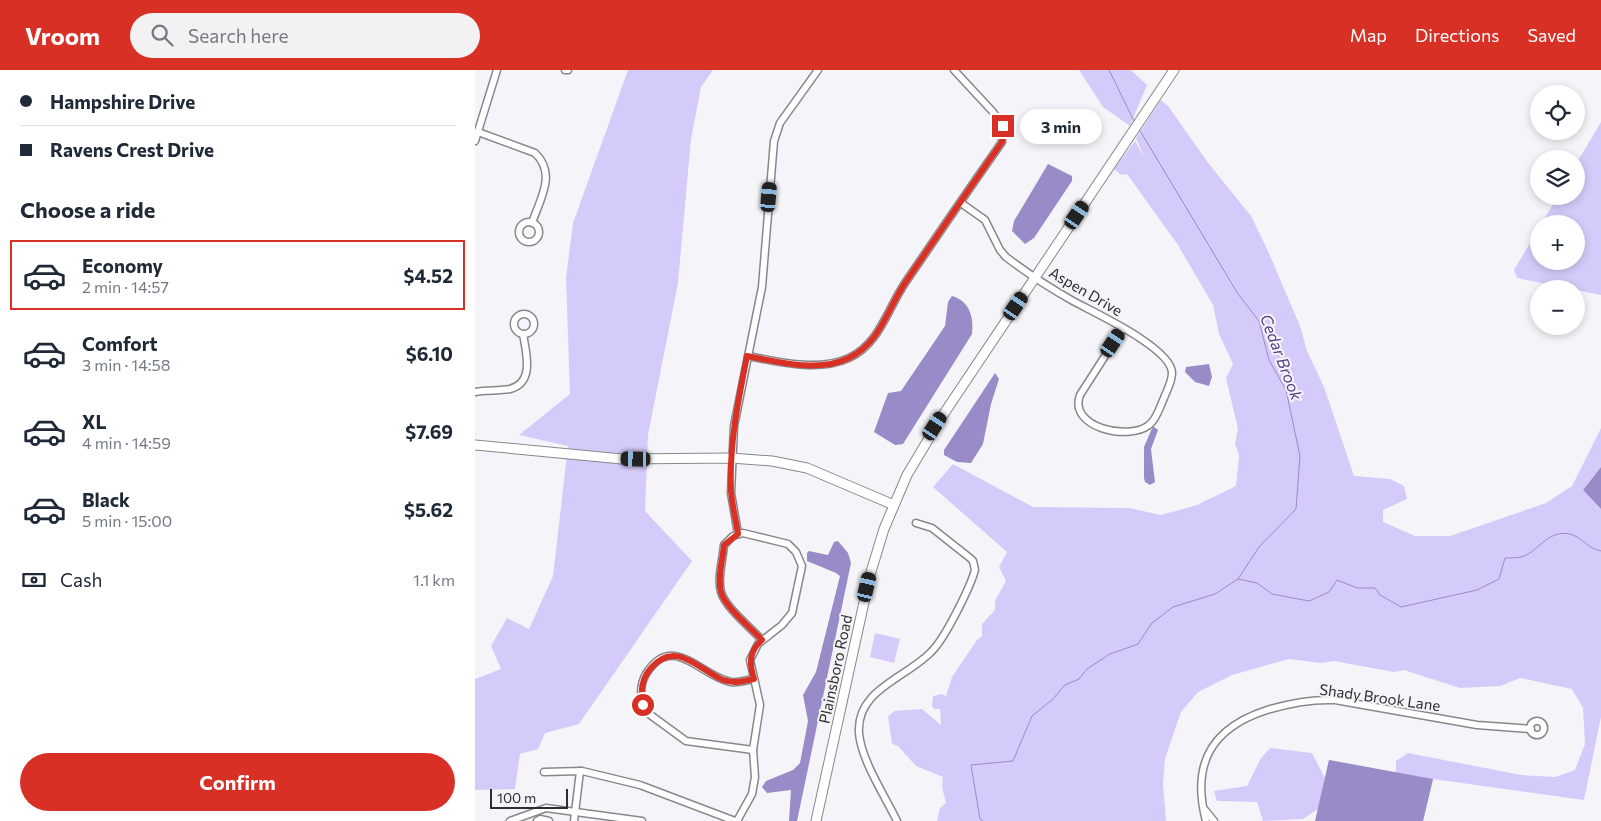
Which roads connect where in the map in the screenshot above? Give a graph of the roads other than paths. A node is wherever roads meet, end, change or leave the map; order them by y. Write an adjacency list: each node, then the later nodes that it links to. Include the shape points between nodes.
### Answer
1 (497, 70): 5 (street)
2 (818, 70): 12 (street, via 775,134 762,287)
3 (954, 70): 7 (street, via 993,112 1004,132 1002,142)
4 (1174, 70): 9 (street, Plainsboro Road)
5 (478, 132): 6 (street); 8 (street, via 535,153 547,170 547,180)
6 (475, 141)
7 (961, 203): 9 (street, Aspen Drive, via 985,220 1006,257); 12 (street, via 905,283 880,330 861,351 838,362 807,365)
8 (532, 223)
9 (1036, 277): 10 (street, Aspen Drive); 16 (street, Plainsboro Road, via 927,438)
10 (1123, 328): 10 (street, Aspen Drive, via 1168,361 1172,373 1155,416 1150,424 1137,430 1113,430 1089,423 1083,418 1077,403 1089,378)
11 (523, 334): 13 (street, via 527,361 525,378 509,389)
12 (747, 356): 15 (street)
13 (475, 392)
14 (475, 445): 15 (street, via 622,458)
15 (731, 458): 16 (street, via 807,468); 18 (street, via 731,493)
16 (893, 505): 33 (street, Plainsboro Road, via 870,575)
17 (916, 523): 34 (street, via 932,528 973,561 974,574 932,651 873,695 860,718 861,742)
18 (738, 534): 19 (street, via 724,545 721,594); 19 (street, via 788,544 802,566 792,613 783,625)
19 (762, 640): 20 (street, via 750,660)
20 (754, 679): 22 (street, via 760,705); 22 (street, via 731,682 688,659 667,657 649,670 641,689 645,711 682,739)
21 (1531, 729): 25 (street, Shady Brook Lane, via 1477,725 1335,700 1295,702 1248,716 1221,734 1210,750 1203,770)
22 (753, 750): 32 (street, via 755,777 752,794)
23 (580, 771): 24 (street); 26 (street); 32 (street, via 640,785)
24 (544, 772)
25 (1203, 808): 35 (street, Shady Brook Lane); 36 (street)
26 (577, 811): 27 (street, via 547,808); 30 (street); 31 (street)
27 (510, 821)
28 (537, 821): 29 (street)
29 (549, 821)
30 (574, 821)
31 (642, 821)
32 (736, 821)
33 (816, 821)
34 (897, 821)
35 (1206, 821)
36 (1214, 821)

